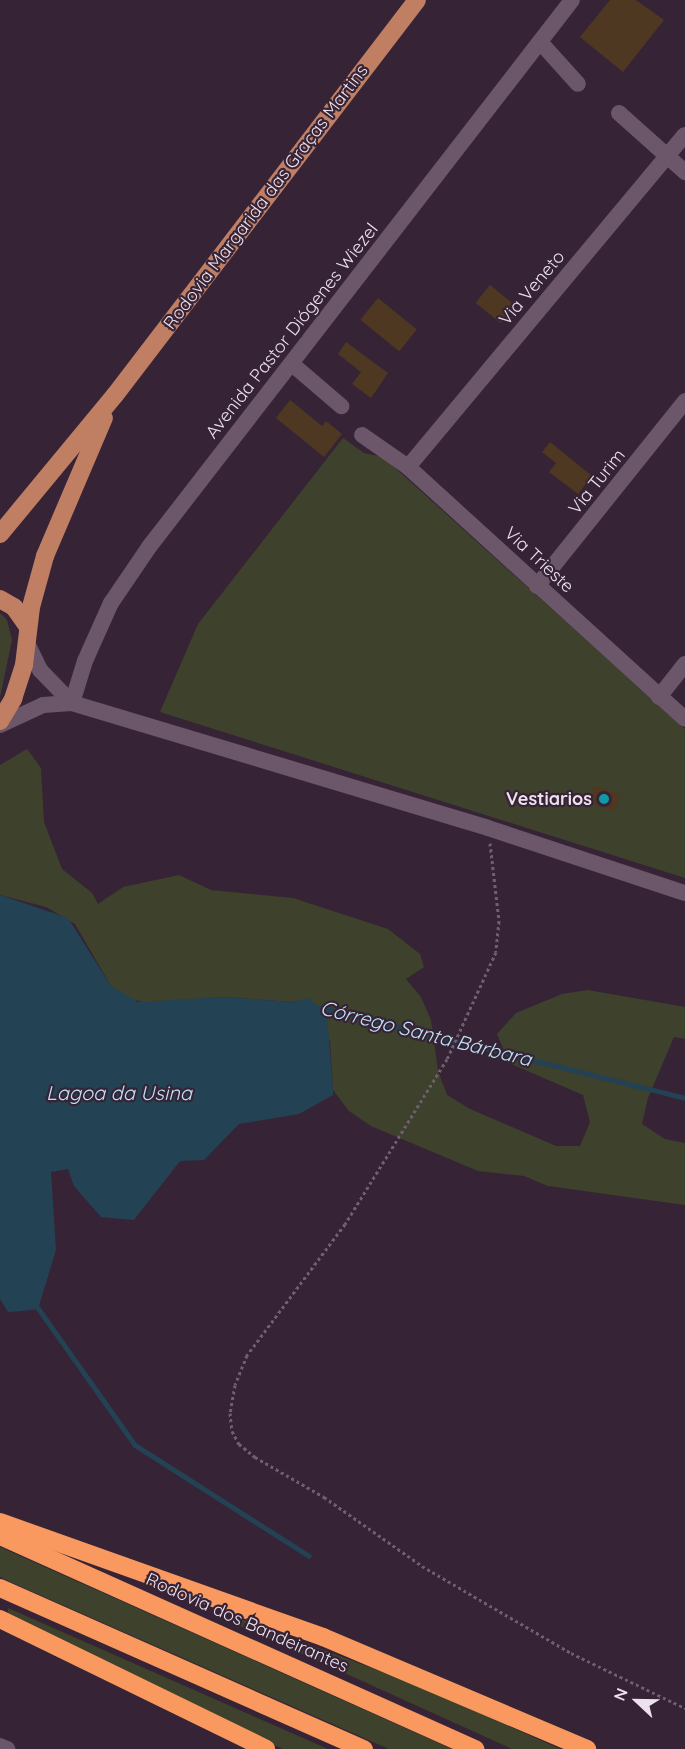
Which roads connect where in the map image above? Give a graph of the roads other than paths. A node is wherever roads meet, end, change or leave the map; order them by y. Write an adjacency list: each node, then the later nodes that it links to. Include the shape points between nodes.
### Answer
1 (417, 0): 10 (main road, Rodovia Margarida das Graças Martins)
2 (572, 0): 3 (street, Avenida Pastor Diógenes Wiezel)
3 (541, 43): 4 (street); 9 (street, Avenida Pastor Diógenes Wiezel)
4 (578, 84)
5 (619, 113): 7 (street)
6 (685, 135): 7 (street, Via Veneto)
7 (667, 156): 8 (street); 14 (street, Via Veneto)
8 (685, 172)
9 (292, 364): 12 (street); 21 (street, Avenida Pastor Diógenes Wiezel, via 149,547 111,603 85,661)
10 (115, 395): 15 (main road, Rodovia Margarida das Graças Martins); 18 (main road, Rodovia Margarida das Graças Martins, via 45,556)
11 (685, 401): 16 (street, Via Turim)
12 (341, 406)
13 (362, 435): 14 (street, Via Trieste)
14 (408, 467): 16 (street, Via Trieste)
15 (0, 534)
16 (537, 586): 20 (street, Via Trieste)
17 (0, 599): 18 (main road, via 14,607)
18 (27, 635): 21 (street, via 40,670); 23 (main road, Rodovia Margarida das Graças Martins, via 20,682)
19 (685, 664): 20 (street)
20 (659, 697): 22 (street, Via Trieste)
21 (72, 703): 23 (street, via 43,705); 24 (street, via 488,828)
22 (685, 719)
23 (0, 723)
24 (685, 893)
25 (0, 1522): 34 (highway, via 323,1637)
26 (0, 1536): 33 (highway, Rodovia dos Bandeirantes)
27 (0, 1588): 32 (highway)
28 (0, 1619): 31 (highway)
29 (0, 1746): 30 (street)
30 (6, 1749)
31 (266, 1749)
32 (364, 1749)
33 (475, 1749)
34 (587, 1749)

